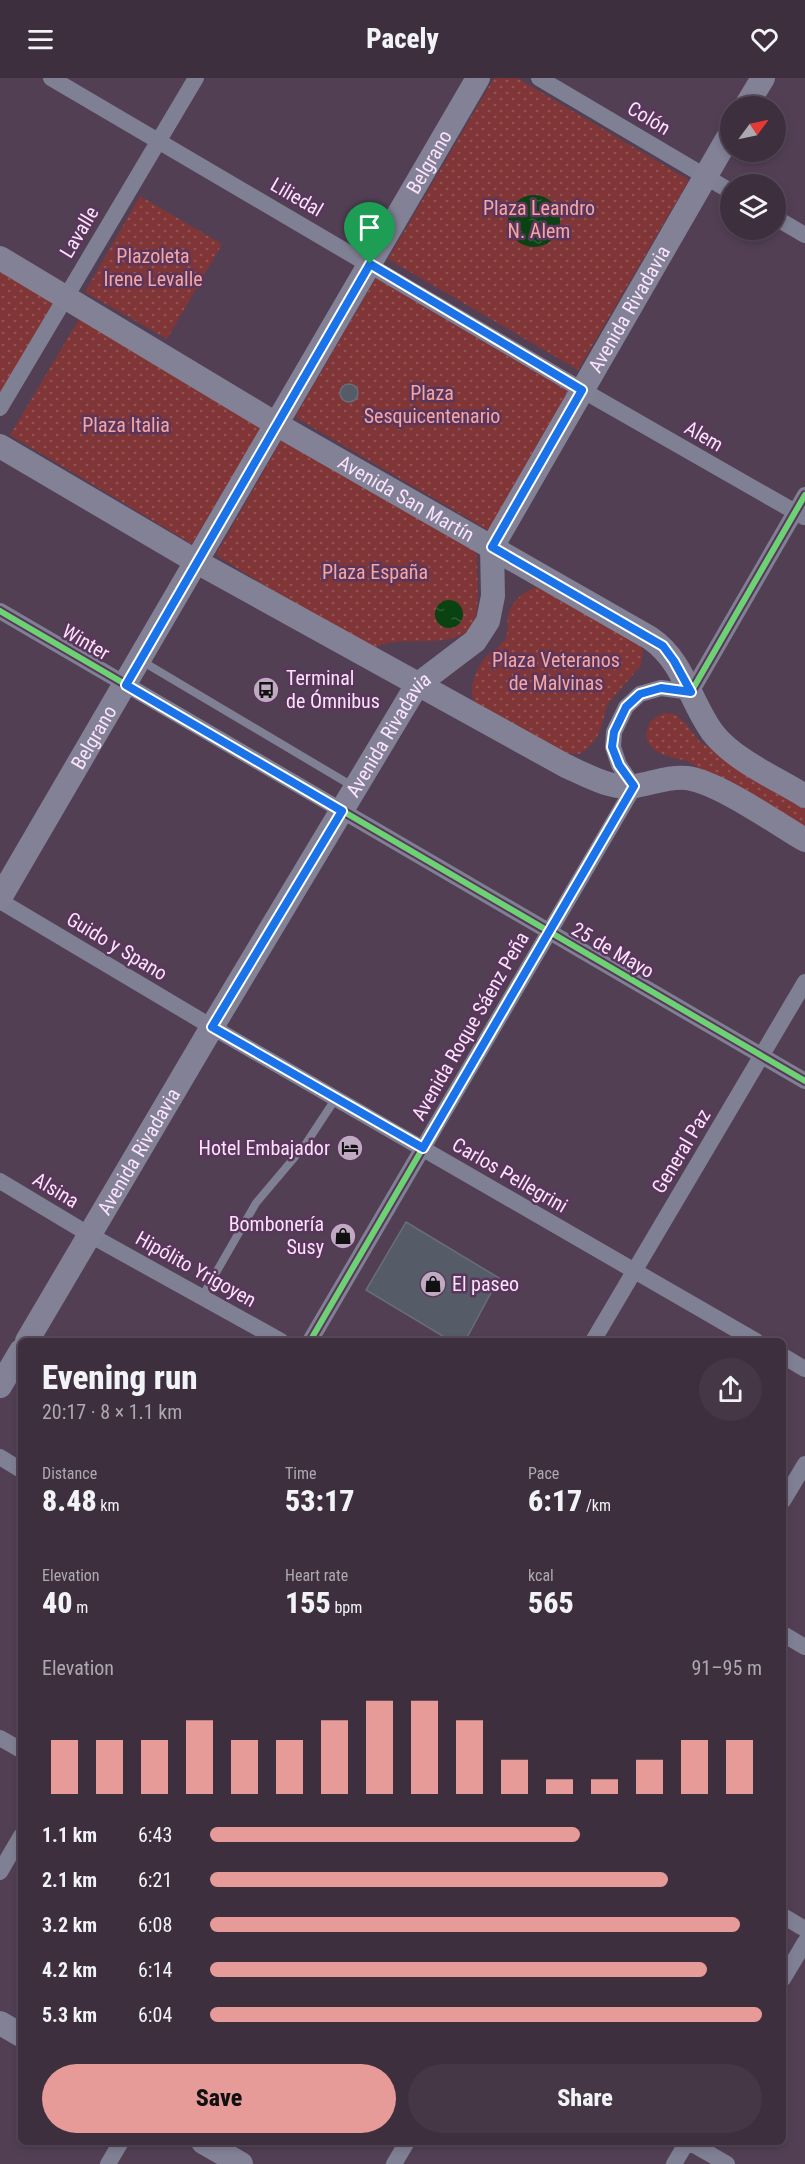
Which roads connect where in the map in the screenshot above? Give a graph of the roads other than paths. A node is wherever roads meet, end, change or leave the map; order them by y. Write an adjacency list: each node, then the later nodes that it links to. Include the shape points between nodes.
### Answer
1 (51, 78): 7 (street, Liliedal)
2 (196, 78): 7 (street, Lavalle)
3 (478, 78): 14 (main road, Belgrano)
4 (539, 78): 9 (street, Colón)
5 (763, 78): 6 (main road)
6 (752, 96)
7 (159, 141): 14 (street, Liliedal); 15 (street, Lavalle)
8 (720, 152): 9 (main road, Avenida Rivadavia)
9 (706, 177): 10 (street, Colón); 16 (main road, Avenida Rivadavia)
10 (720, 185)
11 (786, 224): 12 (street)
12 (805, 235)
13 (0, 258): 15 (main road, Avenida San Martín)
14 (370, 264): 16 (street, Liliedal); 18 (main road, Belgrano)
15 (64, 297): 17 (street, Lavalle); 18 (main road, Avenida San Martín)
16 (582, 390): 21 (street, Alem); 22 (main road, Avenida Rivadavia)
17 (0, 408)
18 (276, 424): 22 (main road, Avenida San Martín); 23 (main road, Belgrano)
19 (0, 446): 23 (main road)
20 (805, 495): 21 (street)
21 (800, 515): 28 (street)
22 (492, 547): 26 (main road, Avenida Rivadavia, via 493,596 488,621 475,641); 28 (main road, Avenida San Martín, via 663,646)
23 (197, 562): 25 (main road, Belgrano); 26 (main road)
24 (0, 611): 27 (street, Winter)
25 (140, 660): 27 (main road, Belgrano); 30 (lane)
26 (417, 684): 29 (main road, via 566,766 600,781); 30 (main road, Avenida Rivadavia)
27 (126, 685): 32 (street, Winter); 34 (main road, Belgrano)
28 (691, 692): 29 (street, via 661,688 640,694 626,707 614,732 612,747); 31 (main road, Avenida San Martín, via 714,734 731,751)
29 (634, 786): 33 (main road, via 687,778 712,786); 35 (street, Avenida Roque Sáenz Peña)
30 (356, 788): 32 (main road, Avenida Rivadavia)
31 (805, 795)
32 (342, 811): 35 (street, 25 de Mayo); 37 (main road, Avenida Rivadavia)
33 (805, 840)
34 (0, 900): 37 (street, Guido y Spano)
35 (549, 932): 38 (street, 25 de Mayo); 41 (street, Avenida Roque Sáenz Peña)
36 (805, 982): 38 (street, General Paz)
37 (212, 1027): 40 (street, Carlos Pellegrini); 43 (main road, Avenida Rivadavia)
38 (762, 1056): 39 (street, 25 de Mayo); 44 (street, General Paz)
39 (805, 1082)
40 (336, 1098): 41 (street, Carlos Pellegrini); 45 (lane, via 305,1145 256,1203)
41 (423, 1148): 44 (street, Carlos Pellegrini); 48 (street, Avenida Roque Sáenz Peña)
42 (0, 1181): 43 (street, Alsina)
43 (90, 1235): 45 (street, Hipólito Yrigoyen); 46 (main road, Avenida Rivadavia)
44 (635, 1271): 49 (street, General Paz); 50 (street, Carlos Pellegrini)
45 (202, 1297): 47 (street, Hipólito Yrigoyen)
46 (29, 1338)
47 (276, 1338)
48 (312, 1338)
49 (595, 1338)
50 (751, 1338)
51 (18, 1356): 54 (main road)
52 (786, 1358): 53 (street)
53 (805, 1369)
54 (0, 1386)
55 (0, 1457): 57 (street)
56 (805, 1464): 58 (street)
57 (18, 1468)
58 (786, 1496)
59 (786, 1636): 60 (street)
60 (805, 1647)
61 (0, 1738): 62 (street)
62 (18, 1748)
63 (18, 1841): 64 (street)
64 (0, 1872)
65 (786, 1918): 66 (street)
66 (805, 1929)
67 (805, 1942): 68 (street)
68 (786, 1974)
69 (0, 2023): 70 (main road)
70 (18, 2033)
71 (119, 2145): 76 (street)
72 (208, 2145): 77 (main road)
73 (405, 2145): 78 (street)
74 (686, 2145): 79 (street)
75 (693, 2145): 80 (street)
76 (108, 2164)
77 (241, 2164)
78 (394, 2164)
79 (674, 2164)
80 (727, 2164)

